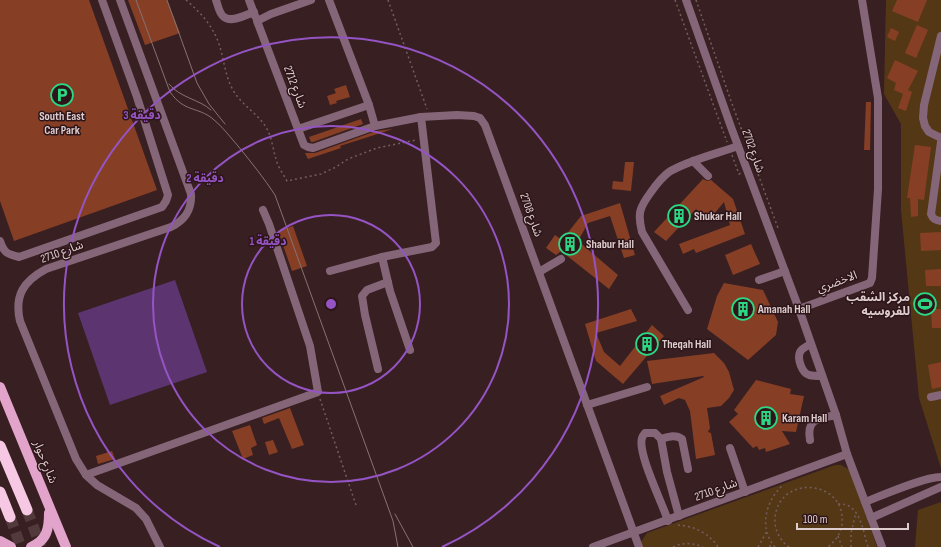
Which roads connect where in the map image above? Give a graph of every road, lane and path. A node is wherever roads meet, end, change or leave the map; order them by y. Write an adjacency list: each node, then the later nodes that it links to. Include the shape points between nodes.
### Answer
1 (102, 0): 32 (street, via 137,97 168,195 166,201 162,207 19,257 3,250)
2 (120, 0): 59 (street, شارع 2710, via 191,194 191,200 185,217 177,224 46,269 30,279 21,291 18,303 20,321 76,459)
3 (216, 0): 13 (street, via 221,14 228,20)
4 (249, 0): 13 (street, شارع 2712)
5 (311, 0): 15 (street)
6 (329, 0): 17 (street)
7 (388, 0): 18 (path)
8 (675, 0): 24 (path)
9 (686, 0): 23 (street, شارع 2702)
10 (696, 0): 26 (path)
11 (862, 0): 14 (street, الاخضري)
12 (868, 0): 14 (street, الاخضري)
13 (254, 12): 15 (street, شارع 2712)
14 (866, 19): 41 (street, الاخضري, via 878,98 878,190 872,278 870,283)
15 (257, 21): 21 (street, شارع 2712)
16 (941, 36): 22 (street, via 923,118 929,132)
17 (369, 104): 20 (street); 21 (street)
18 (430, 116): 19 (street, شارع 2708); 37 (street, شارع 2708, via 474,116 480,118 485,125)
19 (421, 117): 20 (street, شارع 2708); 33 (street, via 436,243 432,247)
20 (375, 126): 21 (street, شارع 2712, via 310,148 304,145)
21 (298, 129)
22 (940, 137): 30 (street, via 931,214 932,218)
23 (738, 146): 24 (street); 27 (street, شارع 2702)
24 (730, 150): 25 (street); 27 (path, via 739,174)
25 (693, 162): 28 (street); 40 (street, via 669,172 660,180 642,204 639,217 642,232)
26 (756, 168): 27 (path); 31 (path)
27 (748, 171): 36 (street, شارع 2702)
28 (708, 176)
29 (263, 210): 48 (street, via 310,346)
30 (941, 221)
31 (779, 232)
32 (0, 241)
33 (382, 257): 35 (street); 39 (street)
34 (561, 259): 37 (street)
35 (330, 271)
36 (785, 271): 38 (street); 41 (street, شارع 2702)
37 (538, 272): 51 (street, شارع 2708)
38 (759, 280)
39 (388, 282): 43 (street); 44 (street, via 367,290 362,296)
40 (688, 310)
41 (799, 310): 42 (street)
42 (811, 344): 45 (street); 45 (street, via 800,352 801,366 807,374)
43 (410, 350)
44 (378, 369)
45 (822, 376): 52 (street)
46 (0, 387): 69 (main road, شارع حوار)
47 (647, 387): 51 (street)
48 (318, 392): 59 (street); 70 (path)
49 (941, 395): 50 (street)
50 (931, 397)
51 (587, 405): 79 (street, شارع 2708)
52 (836, 415): 54 (street, via 814,421 808,430); 57 (street)
53 (661, 439): 58 (street, via 669,436 682,439); 73 (street); 76 (street, via 655,433 645,434 642,438 642,449)
54 (810, 440)
55 (0, 446): 71 (highway)
56 (730, 448): 64 (street)
57 (848, 454): 64 (street, شارع 2710); 66 (street)
58 (688, 469)
59 (86, 475): 88 (street, شارع 2710, via 108,492 136,508 152,528)
60 (941, 477): 65 (street)
61 (787, 482): 78 (path, via 776,492 768,505)
62 (941, 487): 68 (street)
63 (0, 492): 74 (highway)
64 (745, 492): 73 (street, شارع 2710)
65 (891, 492): 66 (street); 68 (street)
66 (865, 502): 75 (street)
67 (838, 504): 72 (path, via 853,507); 80 (path, via 842,520); 97 (path, via 828,493 815,487 796,489 787,494 776,510 775,520 780,538)
68 (896, 507): 75 (street)
69 (49, 508): 77 (main road, شارع حوار); 85 (main road, via 49,526 46,534 38,544)
70 (357, 508)
71 (27, 510)
72 (856, 512): 100 (path); 101 (path)
73 (679, 516): 76 (street, شارع 2710)
74 (10, 517)
75 (871, 518): 102 (street)
76 (666, 521): 79 (street, شارع 2710); 93 (path, via 700,530)
77 (59, 531): 86 (main road); 87 (main road, شارع حوار)
78 (767, 531): 81 (path); 94 (path)
79 (634, 533): 89 (street, شارع 2710); 90 (street, شارع 2708)
80 (838, 536): 98 (path); 99 (path)
81 (770, 540): 95 (path); 96 (path)
82 (0, 543): 83 (main road); 84 (main road)
83 (2, 547)
84 (10, 547)
85 (31, 547)
86 (60, 547)
87 (66, 547)
88 (160, 547)
89 (593, 547)
90 (639, 547)
91 (673, 547): 92 (path, via 690,543)
92 (703, 547)
93 (718, 547)
94 (758, 547)
95 (770, 547)
96 (775, 547)
97 (789, 547)
98 (828, 547)
99 (842, 547)
100 (851, 547)
101 (868, 547)
102 (882, 547)

